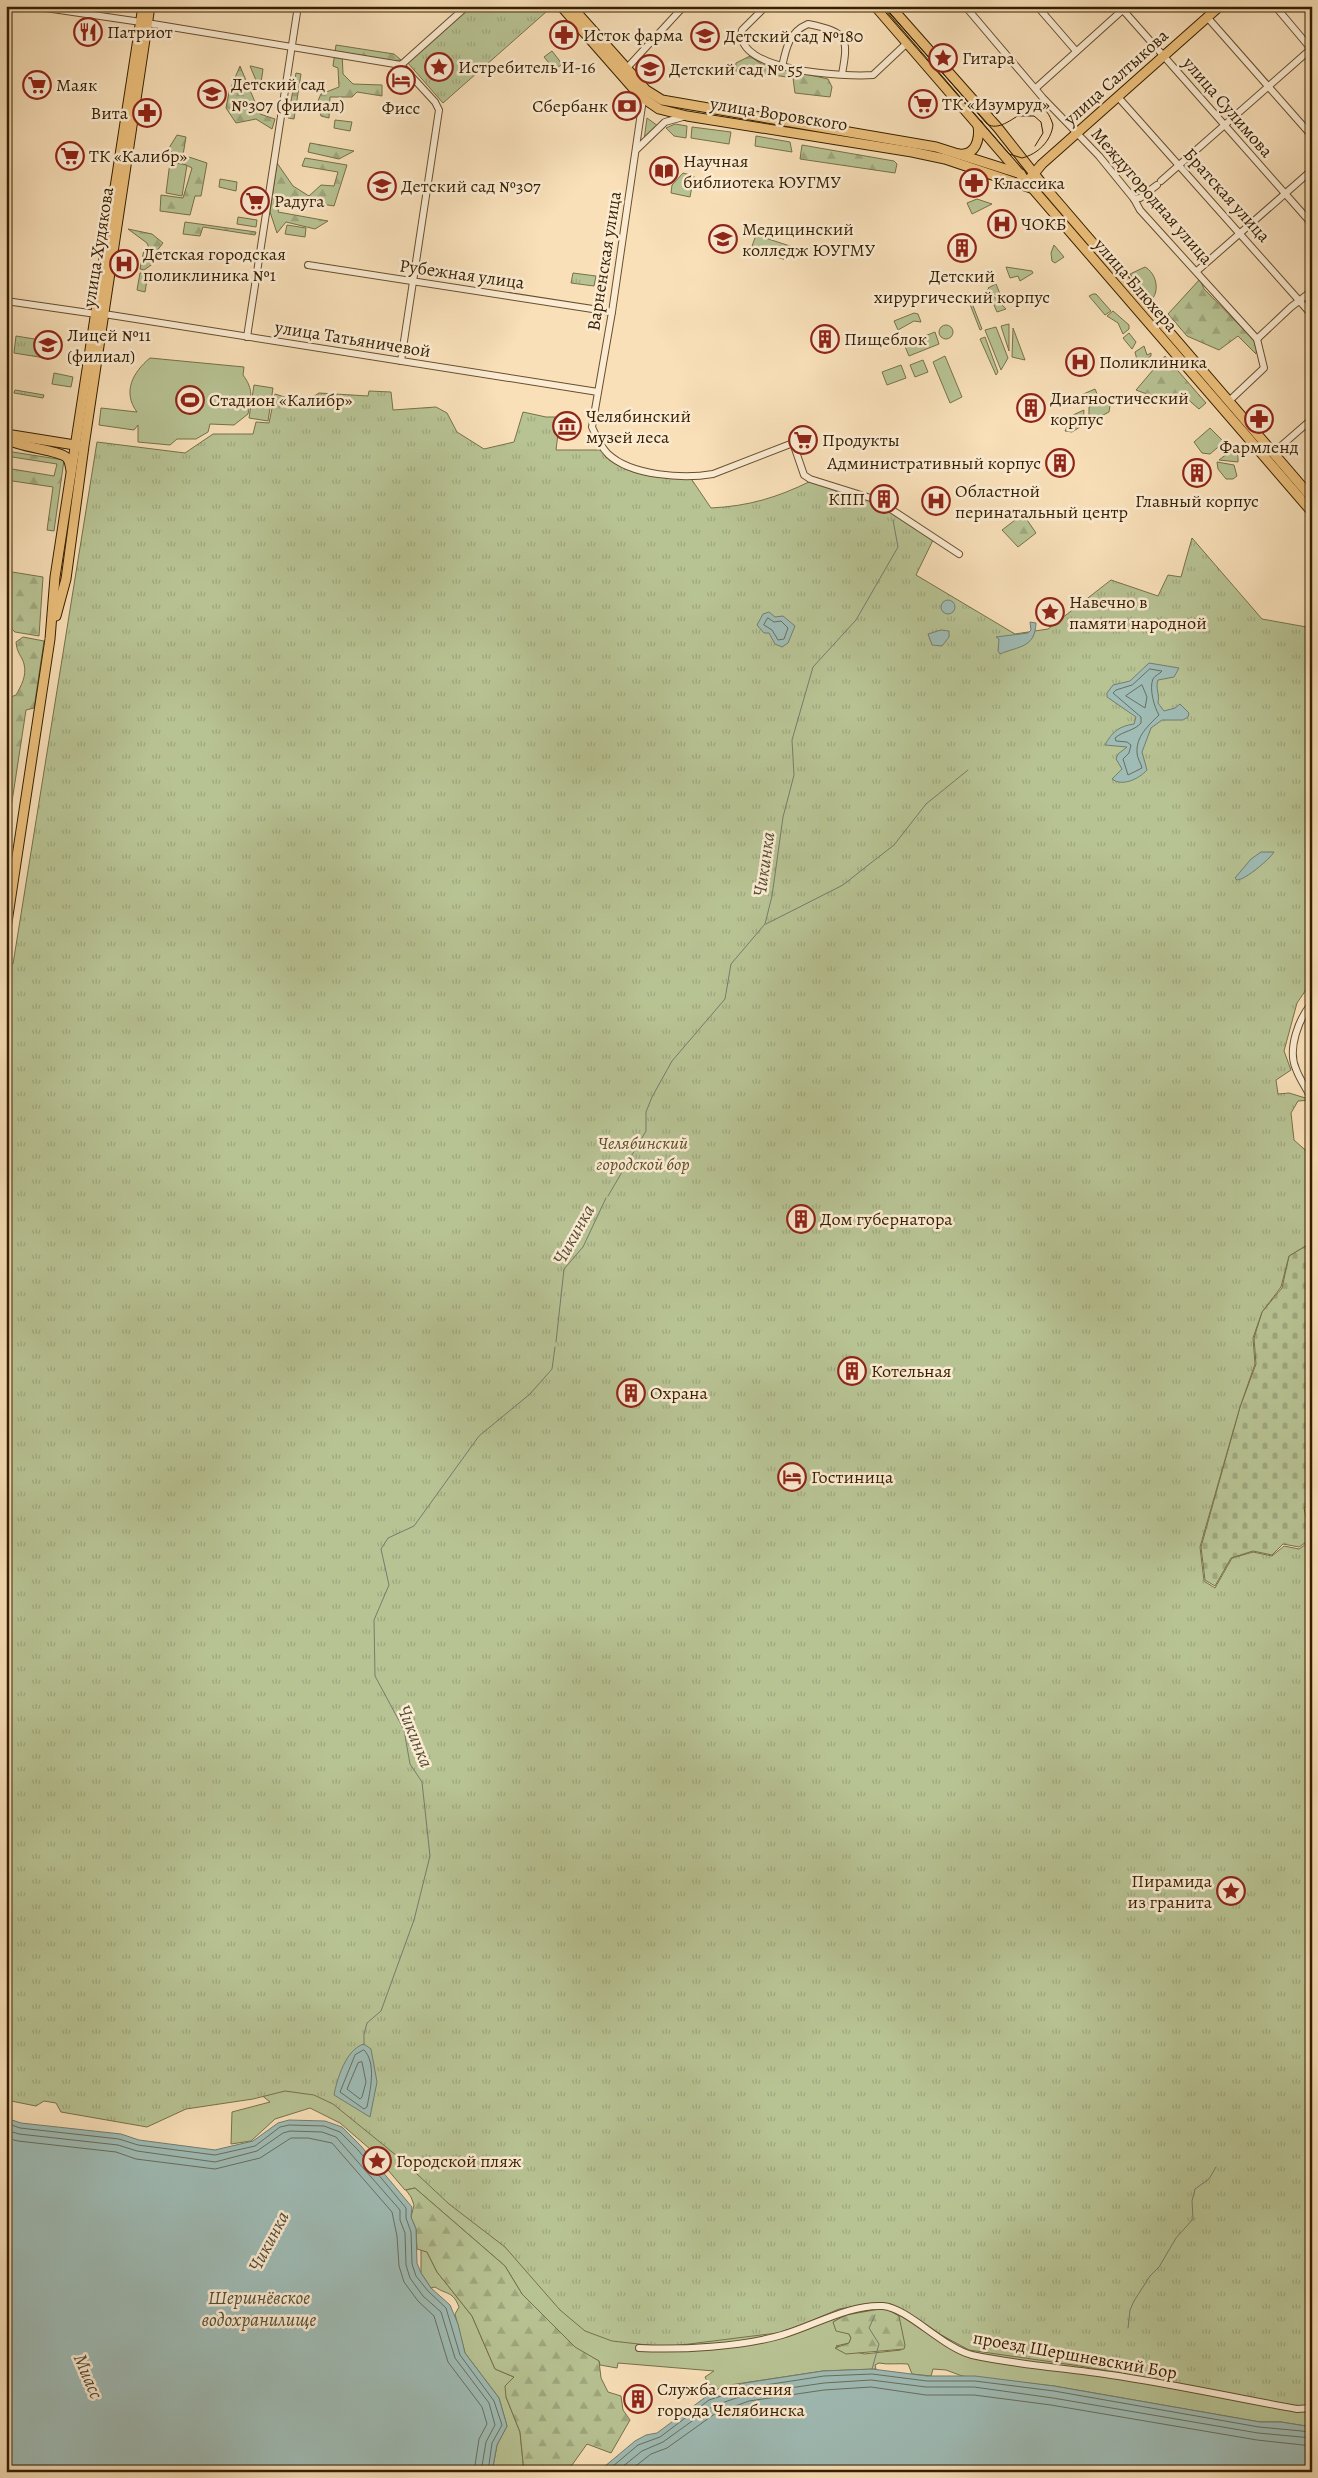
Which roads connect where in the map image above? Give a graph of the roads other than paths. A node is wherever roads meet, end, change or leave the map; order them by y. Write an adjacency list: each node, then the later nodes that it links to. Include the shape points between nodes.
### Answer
1 (32, 6): 19 (street)
2 (143, 6): 19 (main road, улица Худякова)
3 (150, 6): 19 (main road, улица Худякова)
4 (298, 6): 21 (street)
5 (467, 6): 25 (street)
6 (561, 6): 32 (main road, улица Воровского)
7 (571, 6): 27 (main road, улица Воровского)
8 (684, 6): 27 (street)
9 (766, 6): 26 (street, via 742,32 748,49 763,61)
10 (875, 6): 17 (main road)
11 (965, 6): 30 (street, Междугородная улица)
12 (1037, 6): 23 (street)
13 (1220, 6): 18 (main road, улица Салтыкова)
14 (1275, 6): 22 (street)
15 (892, 7): 17 (main road); 42 (main road, улица Блюхера)
16 (1125, 8): 23 (street); 24 (street, улица Сулимова)
17 (882, 15): 20 (main road)
18 (1207, 18): 24 (main road, улица Салтыкова); 29 (street)
19 (144, 22): 21 (street); 56 (main road, улица Худякова)
20 (907, 43): 28 (street, via 873,75); 34 (main road)
21 (293, 48): 25 (street); 58 (street)
22 (1311, 49): 29 (street)
23 (1076, 51): 30 (street)
24 (1163, 56): 31 (main road, улица Салтыкова); 35 (street, улица Сулимова)
25 (401, 65): 51 (street, via 439,110)
26 (782, 67): 28 (street); 28 (street, via 787,43 808,24 832,29 844,40 847,48)
27 (626, 69): 39 (main road, улица Воровского, via 646,90 662,100 936,147)
28 (842, 74)
29 (1268, 86): 35 (street); 37 (street)
30 (1036, 88): 36 (street, Междугородная улица, via 1060,118)
31 (1118, 97): 36 (main road, улица Салтыкова); 40 (street, Братская улица)
32 (643, 99): 33 (main road, улица Воровского, via 659,109); 38 (street, Варненская улица)
33 (687, 116): 38 (street, via 665,122); 44 (main road, улица Воровского, via 945,159)
34 (978, 125): 39 (main road, via 980,134 975,148); 43 (main road)
35 (1224, 125): 40 (street); 45 (street, улица Сулимова)
36 (1078, 133): 42 (main road, улица Салтыкова); 46 (street, Междугородная улица)
37 (1312, 136)
38 (636, 150): 55 (street, Варненская улица)
39 (959, 154): 43 (main road, улица Воровского)
40 (1180, 164): 46 (street, via 1140,198); 48 (street, Братская улица)
41 (1312, 170): 45 (street)
42 (1033, 173): 43 (main road, улица Воровского); 44 (main road, via 1030,179); 62 (main road, улица Блюхера)
43 (1019, 174): 44 (main road, улица Блюхера)
44 (1033, 190): 68 (main road, улица Блюхера)
45 (1285, 194): 47 (street, улица Сулимова); 48 (street)
46 (1134, 199): 50 (street, Междугородная улица, via 1140,210)
47 (1312, 224)
48 (1240, 232): 50 (street); 54 (street, Братская улица)
49 (308, 265): 51 (street, Рубежная улица)
50 (1197, 271): 59 (street, Междугородная улица)
51 (413, 282): 55 (street, Рубежная улица); 60 (street)
52 (1312, 291): 54 (street)
53 (6, 301): 56 (street, улица Татьяничевой)
54 (1299, 302): 57 (street, Братская улица); 59 (street)
55 (612, 312): 61 (street, Варненская улица)
56 (100, 314): 58 (street, улица Татьяничевой); 66 (main road, улица Худякова)
57 (1312, 315)
58 (247, 337): 60 (street, улица Татьяничевой)
59 (1257, 339): 62 (street, via 1264,368)
60 (400, 361): 61 (street, улица Татьяничевой)
61 (598, 392): 72 (street, Варненская улица, via 592,426 596,438 609,455 638,470 654,474 713,474 793,444 804,475 810,479 877,500)
62 (1228, 402): 67 (main road, улица Блюхера)
63 (1312, 419): 67 (street)
64 (6, 434): 66 (main road)
65 (6, 439): 69 (main road, via 29,448 62,454 69,461)
66 (80, 445): 69 (main road, улица Худякова); 73 (main road, улица Худякова, via 66,578)
67 (1273, 453): 68 (main road); 70 (main road, улица Блюхера)
68 (1265, 460): 71 (main road, улица Блюхера)
69 (72, 472): 73 (main road, улица Худякова, via 55,577)
70 (1312, 498)
71 (1312, 512)
72 (959, 554)
73 (50, 639): 74 (main road, улица Худякова)
74 (6, 929)
75 (1312, 1003): 76 (street, via 1302,1014 1293,1056 1295,1068)
76 (1309, 1094)
77 (639, 2348): 78 (street, проезд Шершневский Бор, via 668,2349 747,2342 781,2335 846,2312 885,2306 971,2354 1112,2375 1297,2409)
78 (1312, 2408)

